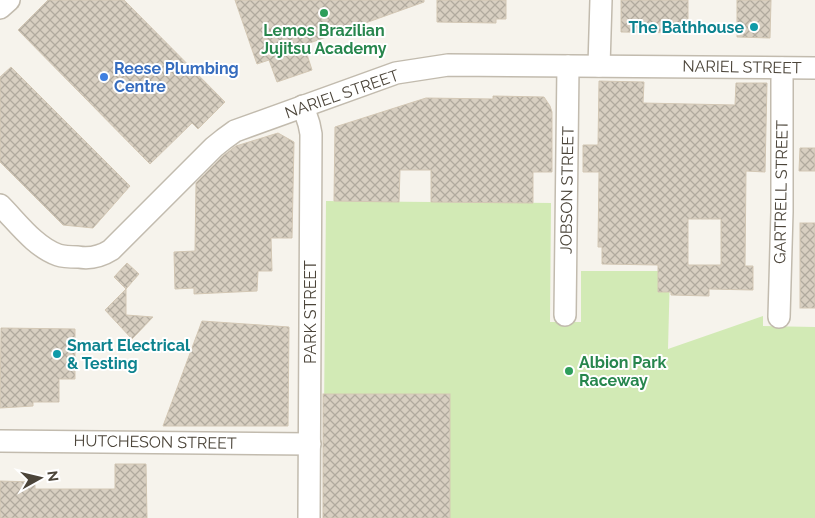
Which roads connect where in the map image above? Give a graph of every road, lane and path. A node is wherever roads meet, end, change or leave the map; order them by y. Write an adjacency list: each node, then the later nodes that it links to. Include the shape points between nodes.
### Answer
1 (9, 0): 3 (street)
2 (601, 0): 5 (street)
3 (0, 8)
4 (568, 66): 5 (street, NARIEL STREET); 8 (street, NARIEL STREET, via 431,67 396,73); 10 (street, JOBSON STREET)
5 (599, 66): 6 (street, NARIEL STREET)
6 (782, 68): 7 (street, NARIEL STREET); 11 (street, GARTRELL STREET)
7 (815, 68)
8 (303, 106): 9 (street, NARIEL STREET, via 236,131 224,139 111,250 96,258 60,256 47,250); 13 (street, PARK STREET, via 311,134)
9 (0, 205)
10 (565, 315)
11 (779, 317)
12 (0, 441): 13 (street, HUTCHESON STREET)
13 (310, 444): 14 (street, PARK STREET)
14 (309, 518)

